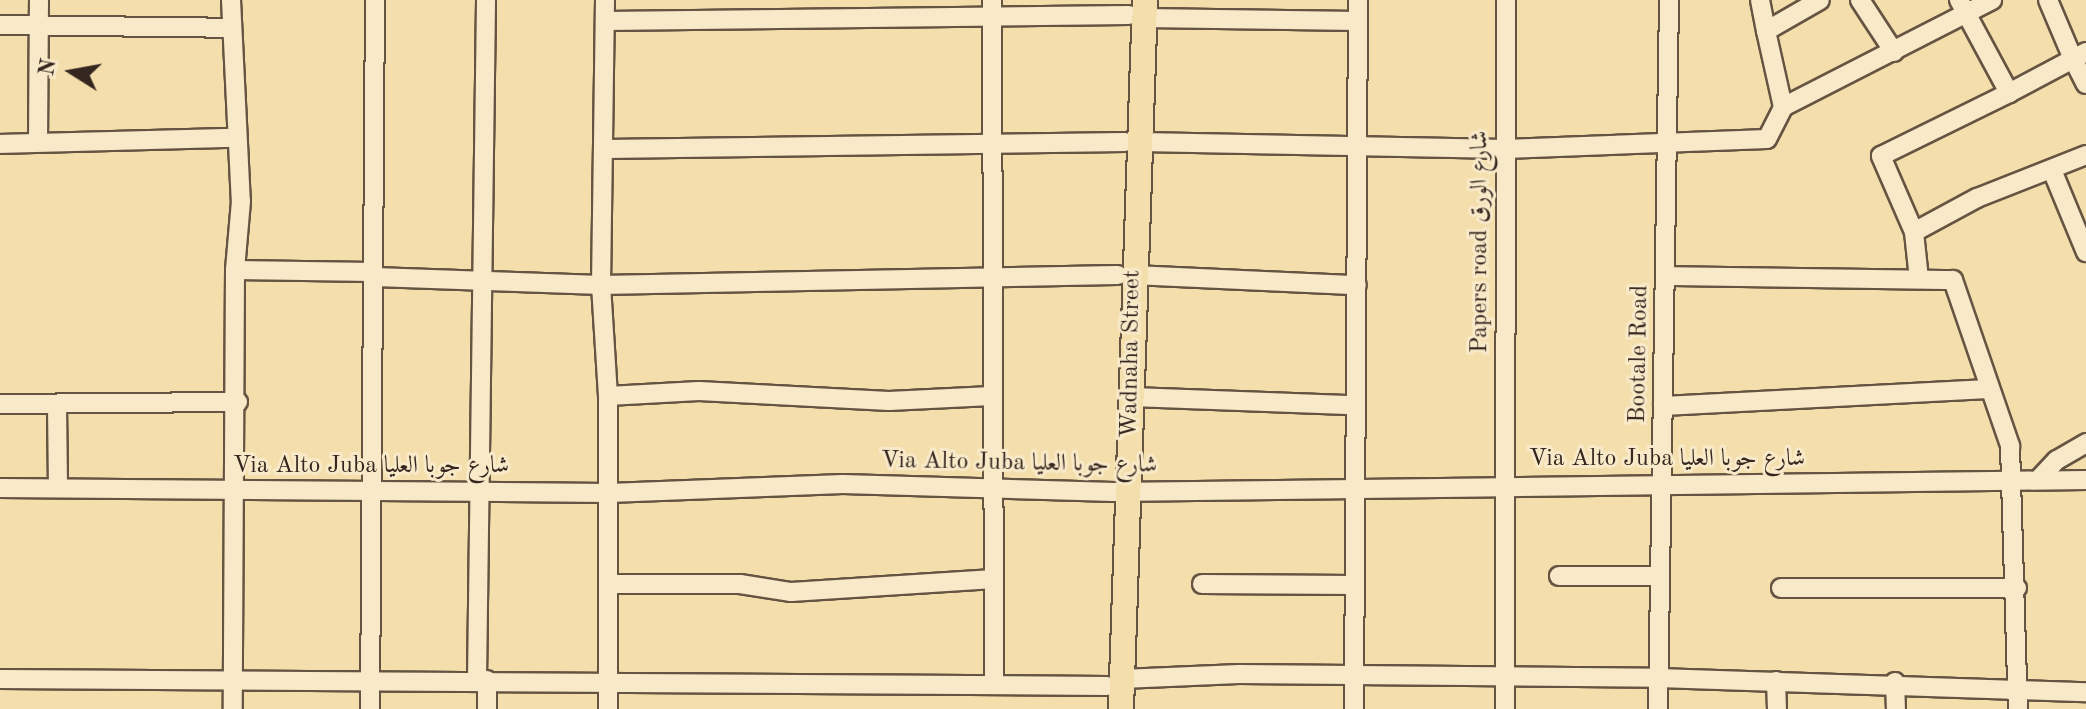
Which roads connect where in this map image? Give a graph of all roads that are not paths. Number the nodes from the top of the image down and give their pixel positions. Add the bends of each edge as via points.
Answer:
1 (39, 0) edge
2 (231, 0) edge
3 (375, 0) edge
4 (486, 0) edge
5 (605, 0) edge
6 (1358, 0) edge
7 (1506, 0) edge
8 (1669, 0) edge
9 (1760, 0) edge
10 (1820, 0) edge
11 (1860, 0) edge
12 (1992, 0) edge
13 (2048, 0) edge
14 (1963, 7) edge
15 (1137, 8) edge
16 (992, 9) edge
17 (605, 21) junction
18 (1358, 21) junction
19 (0, 25) edge
20 (39, 26) junction
21 (230, 28) junction
22 (1766, 31) junction
23 (1894, 52) junction
24 (2079, 55) edge
25 (2086, 84) edge
26 (2009, 93) junction
27 (1783, 107) junction
28 (235, 138) junction
29 (38, 141) junction
30 (1133, 142) junction
31 (0, 144) edge
32 (991, 144) junction
33 (1670, 147) junction
34 (605, 149) junction
35 (1361, 149) junction
36 (1505, 149) junction
37 (2086, 155) edge
38 (2052, 170) junction
39 (1914, 232) junction
40 (2086, 252) edge
41 (235, 270) junction
42 (374, 274) junction
43 (991, 275) junction
44 (1126, 275) junction
45 (1665, 276) junction
46 (1919, 279) junction
47 (485, 280) junction
48 (601, 285) junction
49 (1357, 285) junction
50 (1989, 389) junction
51 (608, 396) junction
52 (991, 396) junction
53 (1132, 397) junction
54 (238, 402) junction
55 (0, 404) edge
56 (57, 405) junction
57 (1354, 405) junction
58 (1663, 406) junction
59 (2086, 443) edge
60 (2039, 479) junction
61 (2015, 480) junction
62 (2086, 480) edge
63 (1355, 485) junction
64 (1504, 485) junction
65 (1662, 486) junction
66 (0, 488) edge
67 (58, 488) junction
68 (232, 491) junction
69 (369, 491) junction
70 (482, 492) junction
71 (991, 492) junction
72 (1122, 492) junction
73 (609, 493) junction
74 (1559, 576) dead end
75 (1660, 576) junction
76 (994, 579) junction
77 (608, 584) junction
78 (1202, 584) dead end
79 (1354, 585) junction
80 (1781, 588) dead end
81 (2017, 588) junction
82 (1353, 676) junction
83 (1505, 677) junction
84 (1658, 678) junction
85 (0, 679) edge
86 (370, 680) junction
87 (482, 680) junction
88 (234, 681) junction
89 (1776, 681) junction
90 (994, 682) junction
91 (1895, 682) junction
92 (609, 684) junction
93 (2018, 690) junction
94 (1112, 691) edge
95 (2086, 692) edge
96 (233, 709) edge
97 (370, 709) edge
98 (487, 709) edge
99 (608, 709) edge
100 (1121, 709) edge
101 (1354, 709) edge
102 (1505, 709) edge
103 (1658, 709) edge
104 (1777, 709) edge
105 (1896, 709) edge
106 (2018, 709) edge

1 - 20 street
2 - 21 street
3 - 42 street
4 - 47 street
5 - 17 street
6 - 18 street
7 - 36 street, Papers road شارع الورق
8 - 33 street, Bootale Road
9 - 22 street
10 - 22 street
11 - 23 street
12 - 14 street
13 - 24 street
14 - 23 street
14 - 26 street
15 - 16 street
15 - 18 street
15 - 30 main road, Wadnaha Street
16 - 17 street
16 - 32 street
17 - 34 street
18 - 35 street
19 - 20 street
20 - 21 street
20 - 29 street
21 - 28 street
22 - 27 street
23 - 27 street
24 - 25 street
24 - 26 street
26 - 39 street via 1881,156
27 - 33 street via 1767,139
28 - 29 street
28 - 41 street via 241,201
29 - 31 street
30 - 32 street
30 - 35 street
30 - 44 main road, Wadnaha Street
32 - 34 street
32 - 43 street
33 - 36 street
33 - 45 street, Bootale Road
34 - 48 street
35 - 36 street
35 - 49 street
36 - 64 street, Papers road شارع الورق
37 - 38 street
38 - 39 street via 1977,198
38 - 40 street
39 - 46 street
41 - 42 street
41 - 54 street
42 - 47 street
42 - 69 street
43 - 44 street
43 - 48 street
43 - 52 street
44 - 49 street
44 - 53 main road, Wadnaha Street
44 - 72 main road
45 - 46 street
45 - 58 street, Bootale Road
46 - 50 street via 1953,280
47 - 48 street
47 - 70 street
48 - 51 street
49 - 57 street
50 - 58 street
50 - 61 street via 2010,446
51 - 52 street via 699,391 889,401
51 - 73 street
52 - 71 street
53 - 57 street
53 - 72 main road, Wadnaha Street
54 - 56 street
54 - 68 street
55 - 56 street
56 - 67 street
57 - 63 street
58 - 65 street, Bootale Road
59 - 60 street via 2057,460
60 - 61 street, Via Alto Juba شارع جوبا العليا
60 - 62 street, Via Alto Juba شارع جوبا العليا
61 - 65 street, Via Alto Juba شارع جوبا العليا
61 - 81 street
63 - 64 street, Via Alto Juba شارع جوبا العليا
63 - 72 street, Via Alto Juba شارع جوبا العليا
63 - 79 street
64 - 65 street, Via Alto Juba شارع جوبا العليا
64 - 83 street, Papers road شارع الورق
65 - 75 street, Bootale Road
66 - 67 street, Via Alto Juba شارع جوبا العليا
67 - 68 street, Via Alto Juba شارع جوبا العليا
68 - 69 street, Via Alto Juba شارع جوبا العليا
68 - 88 street
69 - 70 street, Via Alto Juba شارع جوبا العليا
69 - 86 street
70 - 73 street, Via Alto Juba شارع جوبا العليا
70 - 87 street
71 - 72 street, Via Alto Juba شارع جوبا العليا
71 - 73 street, Via Alto Juba شارع جوبا العليا via 843,484
71 - 76 street
72 - 94 main road, Wadnaha Street
73 - 77 street
74 - 75 street
75 - 84 street, Bootale Road
76 - 77 street via 791,592 740,584
76 - 90 street
77 - 92 street
78 - 79 street
79 - 82 street
80 - 81 street
81 - 93 street
82 - 83 street
82 - 94 street
82 - 101 street
83 - 84 street
83 - 102 street, Papers road شارع الورق
84 - 89 street
84 - 103 street, Bootale Road
85 - 88 street
86 - 87 street
86 - 88 street
86 - 97 street
87 - 92 street
87 - 98 street
88 - 96 street
89 - 91 street
89 - 104 street
90 - 92 street
90 - 94 street
91 - 93 street
91 - 105 street
92 - 99 street
93 - 95 street
93 - 106 street
94 - 100 main road, Wadnaha Street

